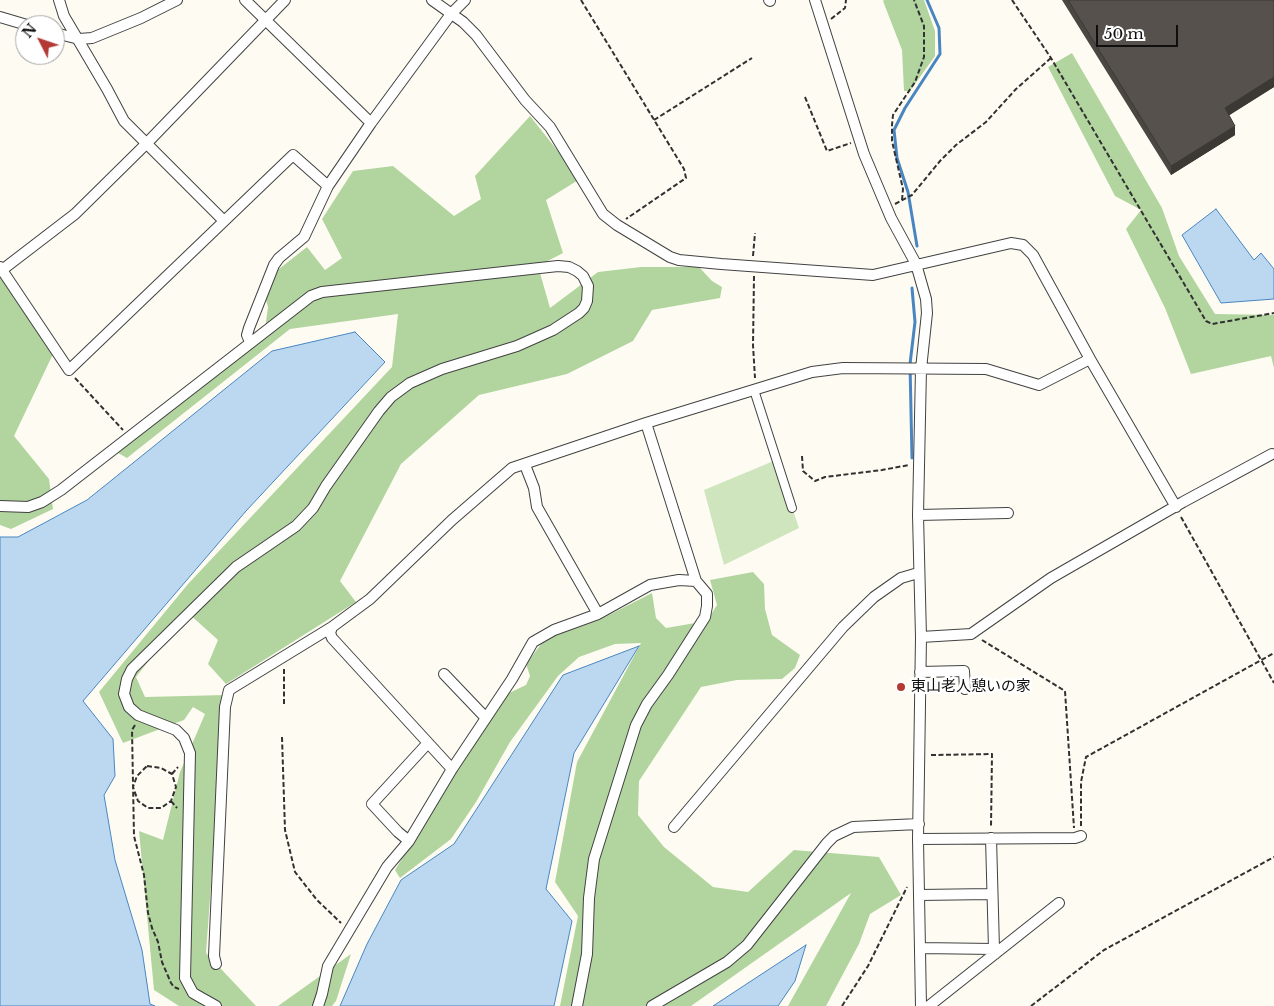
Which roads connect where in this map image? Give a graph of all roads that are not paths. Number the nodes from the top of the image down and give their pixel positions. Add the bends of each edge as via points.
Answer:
1 (59, 0) edge
2 (177, 0) edge
3 (245, 0) edge
4 (285, 0) edge
5 (432, 0) edge
6 (465, 0) edge
7 (816, 0) edge
8 (451, 14) junction
9 (0, 17) edge
10 (266, 20) junction
11 (15, 21) edge
12 (65, 36) edge
13 (79, 40) junction
14 (371, 123) junction
15 (146, 144) junction
16 (328, 186) junction
17 (224, 221) junction
18 (916, 264) junction
19 (1, 268) edge
20 (250, 342) junction
21 (1090, 359) junction
22 (921, 369) junction
23 (756, 390) junction
24 (646, 423) junction
25 (1272, 454) dead end
26 (525, 465) junction
27 (0, 506) edge
28 (1176, 507) junction
29 (792, 508) dead end
30 (1008, 513) dead end
31 (918, 514) junction
32 (918, 573) junction
33 (696, 582) junction
34 (598, 614) junction
35 (332, 627) junction
36 (920, 637) junction
37 (920, 672) junction
38 (444, 674) dead end
39 (965, 689) dead end
40 (485, 717) junction
41 (427, 744) junction
42 (452, 769) junction
43 (919, 824) junction
44 (674, 827) dead end
45 (1078, 837) road end
46 (991, 838) junction
47 (918, 839) junction
48 (409, 841) junction
49 (991, 894) junction
50 (919, 896) junction
51 (1058, 903) dead end
52 (920, 948) junction
53 (995, 951) junction
54 (216, 964) dead end
55 (216, 1006) edge
56 (318, 1006) edge
57 (577, 1006) edge
58 (652, 1006) edge
59 (921, 1006) edge
60 (929, 1006) edge

1 - 13 street via 64,16
2 - 13 street via 92,38
3 - 10 street
4 - 10 street
5 - 8 street
6 - 8 street
7 - 18 street via 859,141 888,210
8 - 14 street
8 - 18 street via 476,36 550,127 603,214 670,257 754,267 873,275
9 - 11 street
10 - 14 street
10 - 15 street
12 - 13 street
13 - 15 street via 124,121
14 - 16 street
15 - 17 street
15 - 19 street via 75,214
16 - 17 street via 293,155
16 - 20 street via 304,238 274,265 249,328 247,336
17 - 19 street via 69,370
18 - 21 street via 1011,243 1023,245 1033,255
18 - 22 street via 927,313
20 - 27 street via 62,490 28,507
20 - 55 street via 311,296 322,292 558,266 577,270 588,286 584,308 553,330 517,346 442,369 410,383 391,397 373,418 313,508 296,526 236,566 132,669 127,678 124,694 129,708 138,716 176,730 184,738 190,753 185,972 189,988
21 - 22 street via 1039,384 986,368
21 - 28 street
22 - 23 street via 843,368 812,372
22 - 31 street
23 - 24 street
23 - 29 street
24 - 26 street
24 - 33 street
25 - 28 street
26 - 34 street via 537,507
26 - 35 street via 512,468 370,598
28 - 36 street via 1051,578 971,634
30 - 31 street
31 - 32 street
32 - 36 street
32 - 44 street via 901,578 843,627
33 - 34 street via 679,580 650,585
33 - 57 street via 707,594 705,617 636,724 594,859 587,954
34 - 40 street via 554,630 533,642
35 - 41 street via 332,638
35 - 54 street via 232,687 226,698
36 - 37 street
37 - 39 street via 964,671
37 - 43 street
38 - 40 street
40 - 42 street
41 - 42 street
41 - 48 street via 372,804
42 - 48 street
43 - 47 street
43 - 58 street via 853,827 834,836 747,945 727,962
45 - 46 street
46 - 47 street
46 - 49 street
47 - 50 street
48 - 56 street via 388,866 328,966
49 - 50 street
49 - 53 street
50 - 52 street
51 - 53 street
52 - 53 street
52 - 59 street
53 - 60 street

